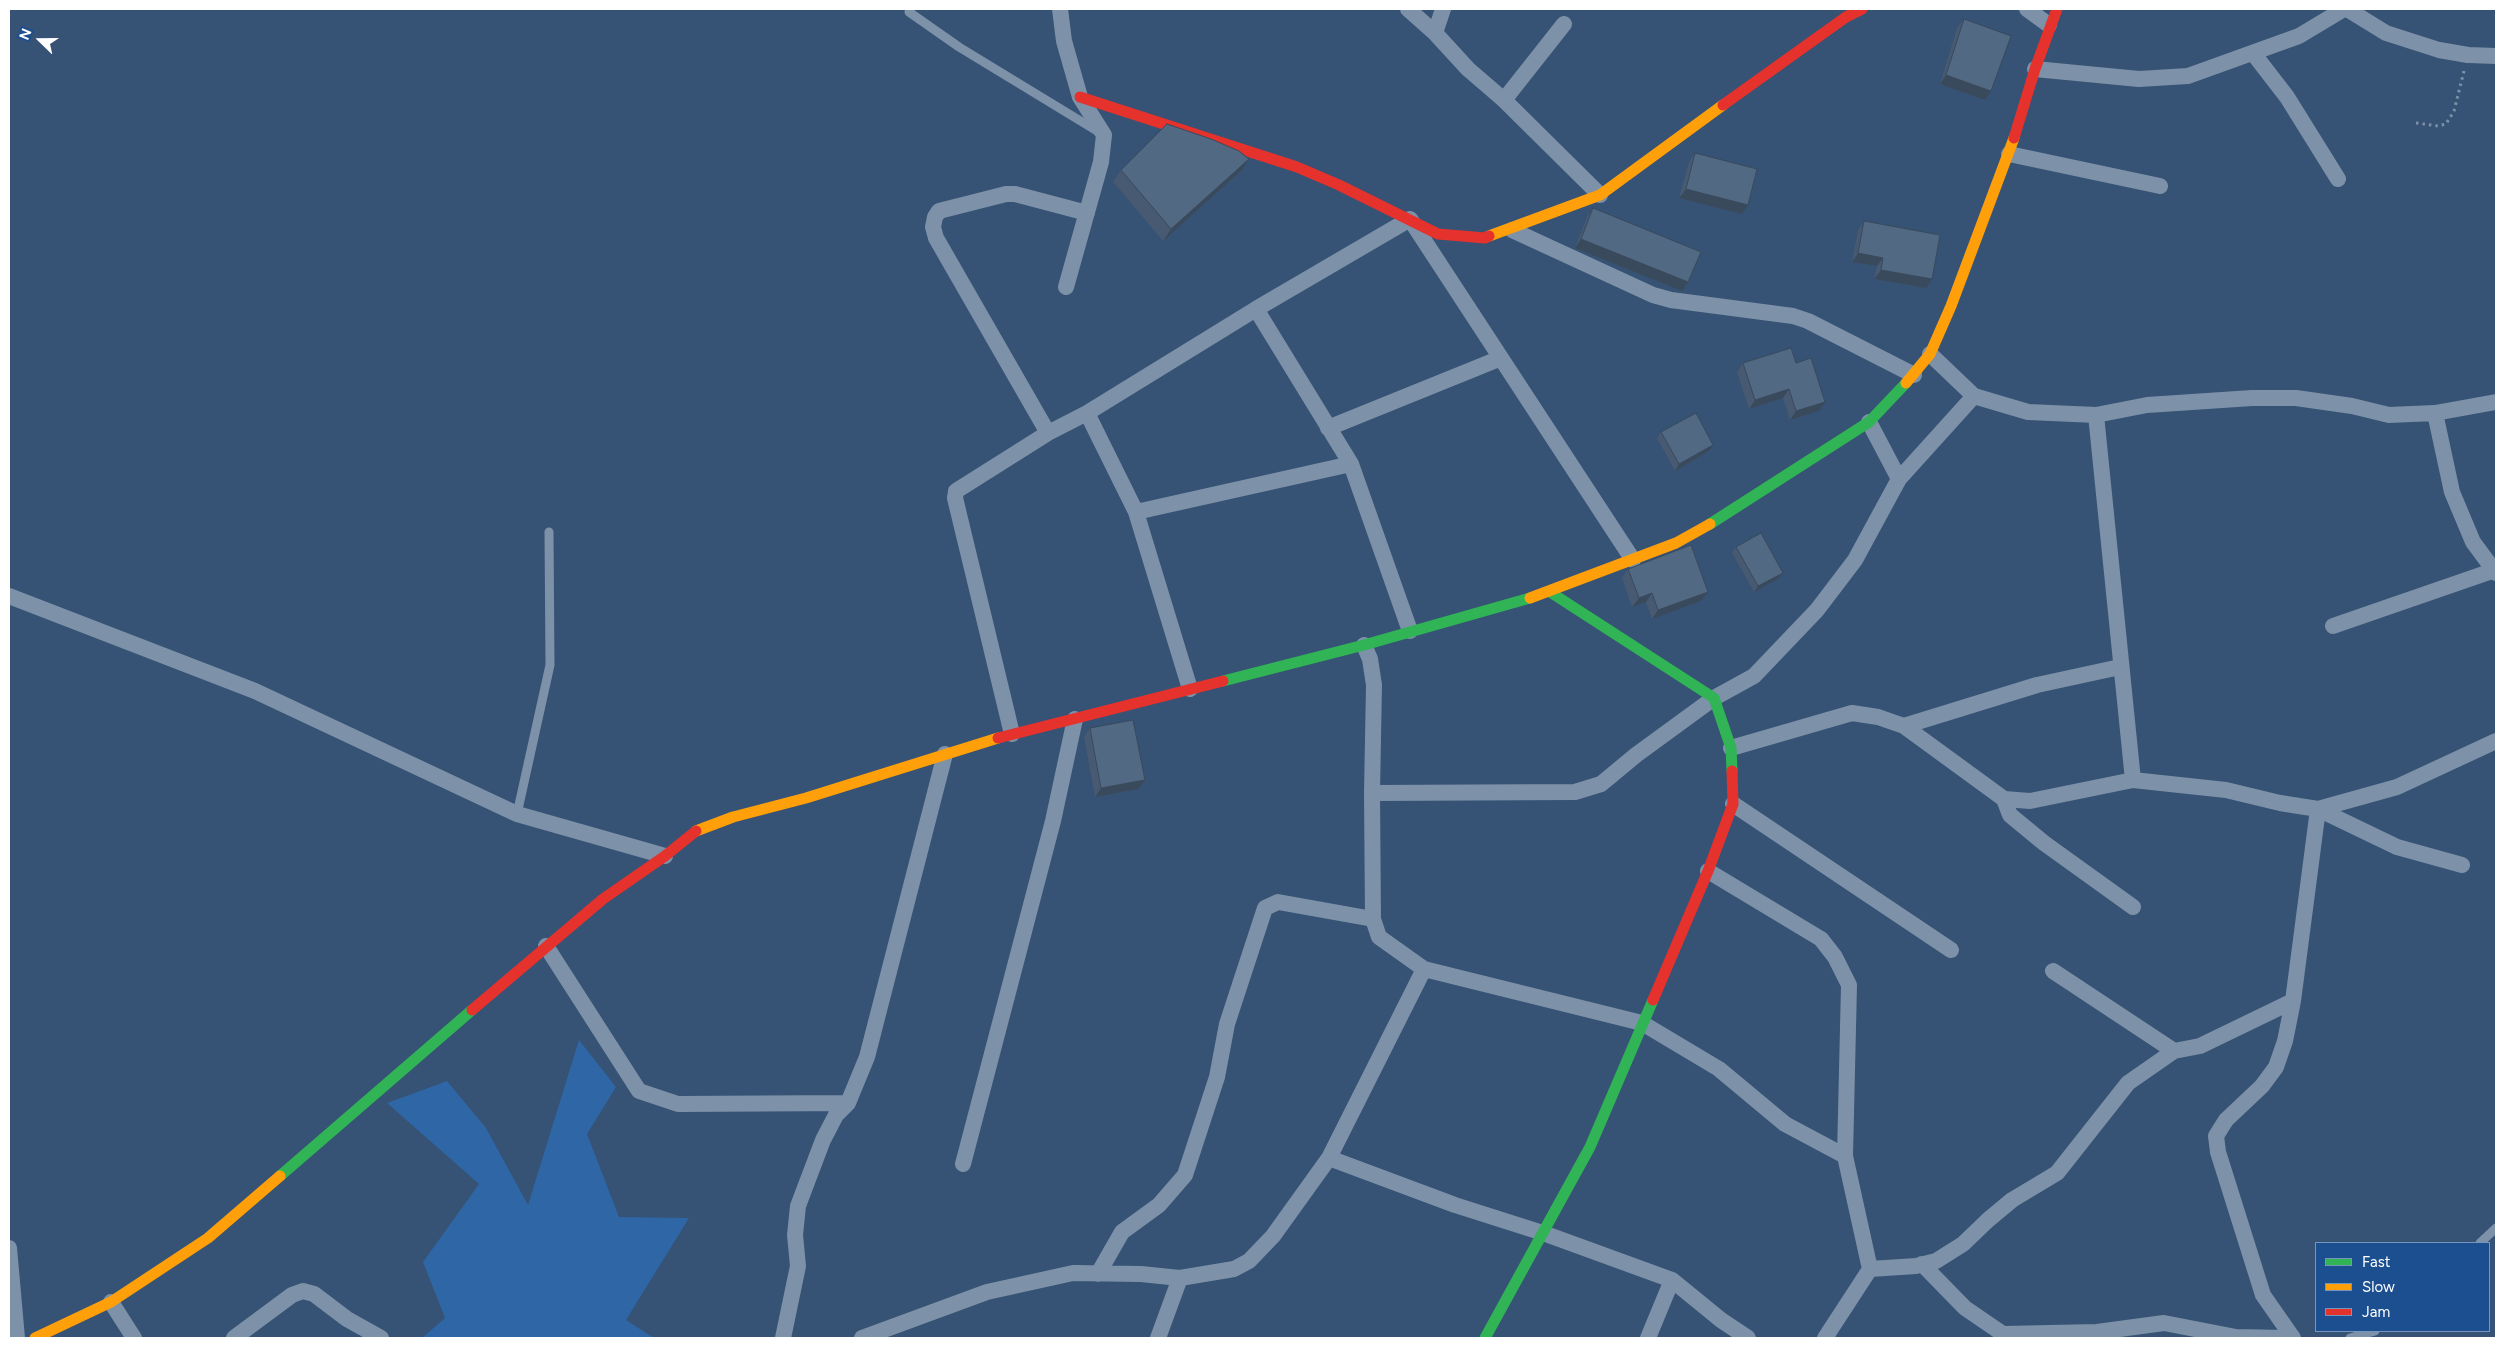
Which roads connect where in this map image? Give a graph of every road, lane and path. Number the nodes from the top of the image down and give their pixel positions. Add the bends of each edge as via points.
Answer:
1 (1060, 9) edge
2 (1408, 9) edge
3 (1443, 9) edge
4 (1862, 9) edge
5 (2027, 9) edge
6 (2056, 9) edge
7 (2346, 9) edge
8 (910, 12) dead end
9 (1843, 13) edge
10 (1564, 24) dead end
11 (2050, 25) junction
12 (1434, 33) junction
13 (2253, 53) junction
14 (2468, 55) junction
15 (2496, 56) edge
16 (2035, 69) junction
17 (1080, 97) junction
18 (1504, 100) junction
19 (2416, 123) dead end
20 (1104, 136) junction
21 (2009, 154) junction
22 (2338, 179) dead end
23 (2160, 186) dead end
24 (1600, 195) junction
25 (1087, 213) junction
26 (1410, 218) junction
27 (1512, 230) junction
28 (1066, 287) dead end
29 (1256, 309) junction
30 (1930, 354) junction
31 (1501, 358) junction
32 (1914, 375) junction
33 (1974, 396) junction
34 (2496, 402) edge
35 (2435, 412) junction
36 (1087, 413) junction
37 (2096, 416) junction
38 (1870, 422) junction
39 (1328, 428) junction
40 (1048, 433) junction
41 (1351, 464) junction
42 (1899, 479) junction
43 (1136, 512) junction
44 (549, 532) dead end
45 (1634, 560) junction
46 (2496, 572) edge
47 (1550, 592) junction
48 (9, 596) edge
49 (2332, 626) dead end
50 (1410, 631) junction
51 (1364, 645) junction
52 (2120, 667) junction
53 (1190, 690) junction
54 (1714, 698) junction
55 (1075, 719) junction
56 (1904, 726) junction
57 (1012, 734) junction
58 (2496, 741) edge
59 (1731, 748) junction
60 (945, 754) junction
61 (2133, 780) junction
62 (1372, 793) junction
63 (2004, 799) junction
64 (1733, 804) junction
65 (2318, 809) junction
66 (517, 814) junction
67 (666, 856) junction
68 (2462, 865) dead end
69 (1708, 871) junction
70 (2133, 907) dead end
71 (1373, 919) junction
72 (546, 946) junction
73 (1951, 950) dead end
74 (1424, 969) junction
75 (2053, 971) dead end
76 (2293, 1001) junction
77 (1642, 1023) junction
78 (2174, 1051) junction
79 (848, 1103) junction
80 (1845, 1156) junction
81 (1330, 1158) junction
82 (962, 1164) dead end
83 (2496, 1228) edge
84 (1543, 1233) junction
85 (2481, 1242) edge
86 (9, 1248) edge
87 (1922, 1264) junction
88 (1870, 1269) junction
89 (1098, 1274) junction
90 (1180, 1278) junction
91 (1672, 1280) junction
92 (111, 1302) junction
93 (2371, 1332) edge
94 (16, 1338) edge
95 (35, 1338) edge
96 (134, 1338) edge
97 (234, 1338) edge
98 (377, 1338) edge
99 (783, 1338) edge
100 (862, 1338) edge
101 (1158, 1338) edge
102 (1485, 1338) edge
103 (1648, 1338) edge
104 (1748, 1338) edge
105 (1825, 1338) edge
106 (2285, 1338) edge
107 (2293, 1338) edge
108 (2350, 1338) edge

1 - 17 street via 1064,41
2 - 12 street
3 - 12 street
4 - 9 street
5 - 11 street
6 - 11 street
7 - 13 street via 2299,36
7 - 14 street via 2386,33 2439,50
8 - 20 lane via 960,47
9 - 24 street
10 - 18 street
11 - 16 street
12 - 18 street
13 - 16 street via 2188,76 2139,79
13 - 22 street via 2287,97
14 - 15 street
14 - 19 path via 2454,111 2446,124
16 - 21 street
17 - 20 street
17 - 26 street via 1297,166
18 - 24 street
20 - 25 street
21 - 23 street
21 - 30 street
24 - 27 street
25 - 28 street
25 - 40 street via 1006,194 939,211 932,227
26 - 27 street via 1438,234 1466,238 1485,238
26 - 29 street
26 - 31 street
27 - 32 street via 1653,295 1808,321
29 - 36 street
29 - 39 street
30 - 32 street
30 - 33 street
31 - 39 street
31 - 45 street
32 - 38 street
33 - 37 street via 2028,412
33 - 42 street
34 - 35 street
35 - 37 street via 2389,414 2296,398 2252,398 2147,405
35 - 46 street via 2452,492 2474,542
36 - 40 street
36 - 43 street
37 - 52 street
38 - 42 street
38 - 45 street via 1724,516 1676,543
39 - 41 street
40 - 57 street via 963,485 956,491 955,498
41 - 43 street
41 - 50 street
42 - 54 street via 1855,560 1818,610 1754,676
43 - 53 street
44 - 66 lane via 550,665
45 - 47 street
46 - 49 street
47 - 50 street
47 - 54 street
48 - 66 street via 256,690
50 - 51 street
51 - 53 street
51 - 62 street via 1374,685
52 - 56 street via 2037,685
52 - 61 street
53 - 55 street
54 - 59 street
54 - 62 street via 1601,784 1575,792
55 - 57 street
55 - 82 street via 1049,840
56 - 59 street via 1852,713
56 - 63 street
57 - 60 street
58 - 65 street via 2398,787
59 - 64 street
60 - 67 street via 806,798 733,817 693,832
60 - 79 street via 867,1057
61 - 63 street via 2030,800
61 - 65 street via 2226,790
62 - 71 street
63 - 70 street via 2010,815
64 - 69 street
64 - 73 street
65 - 68 street via 2397,847
65 - 76 street
66 - 67 street
67 - 72 street
69 - 77 street
69 - 80 street via 1821,940 1835,957 1849,985
71 - 74 street via 1379,936
71 - 89 street via 1278,902 1265,908 1227,1024 1217,1077 1185,1175 1159,1205 1122,1232
72 - 79 street via 639,1091 678,1104
72 - 92 street via 250,1205 208,1238
74 - 77 street
74 - 81 street
75 - 78 street
76 - 78 street via 2200,1046
76 - 107 street via 2276,1067 2262,1086 2226,1120 2216,1136 2218,1152 2263,1295
77 - 80 street via 1719,1069 1785,1124
77 - 84 street via 1590,1147
78 - 87 street via 2128,1083 2057,1173 2012,1200 1964,1244 1936,1261
79 - 99 street via 836,1115 823,1140 798,1206 795,1235 798,1266
80 - 88 street
81 - 84 street via 1455,1205
81 - 90 street via 1273,1236 1249,1261 1234,1268
83 - 85 lane
84 - 91 street
84 - 102 street
86 - 94 street
87 - 88 street
87 - 106 street via 1965,1308 2003,1334 2097,1332 2164,1323 2236,1337
88 - 105 street
89 - 90 street
89 - 100 street via 1074,1273 987,1292
90 - 101 street
91 - 103 street
91 - 104 street
92 - 95 street
92 - 96 street
93 - 108 lane
97 - 98 street via 292,1295 303,1291 314,1294

